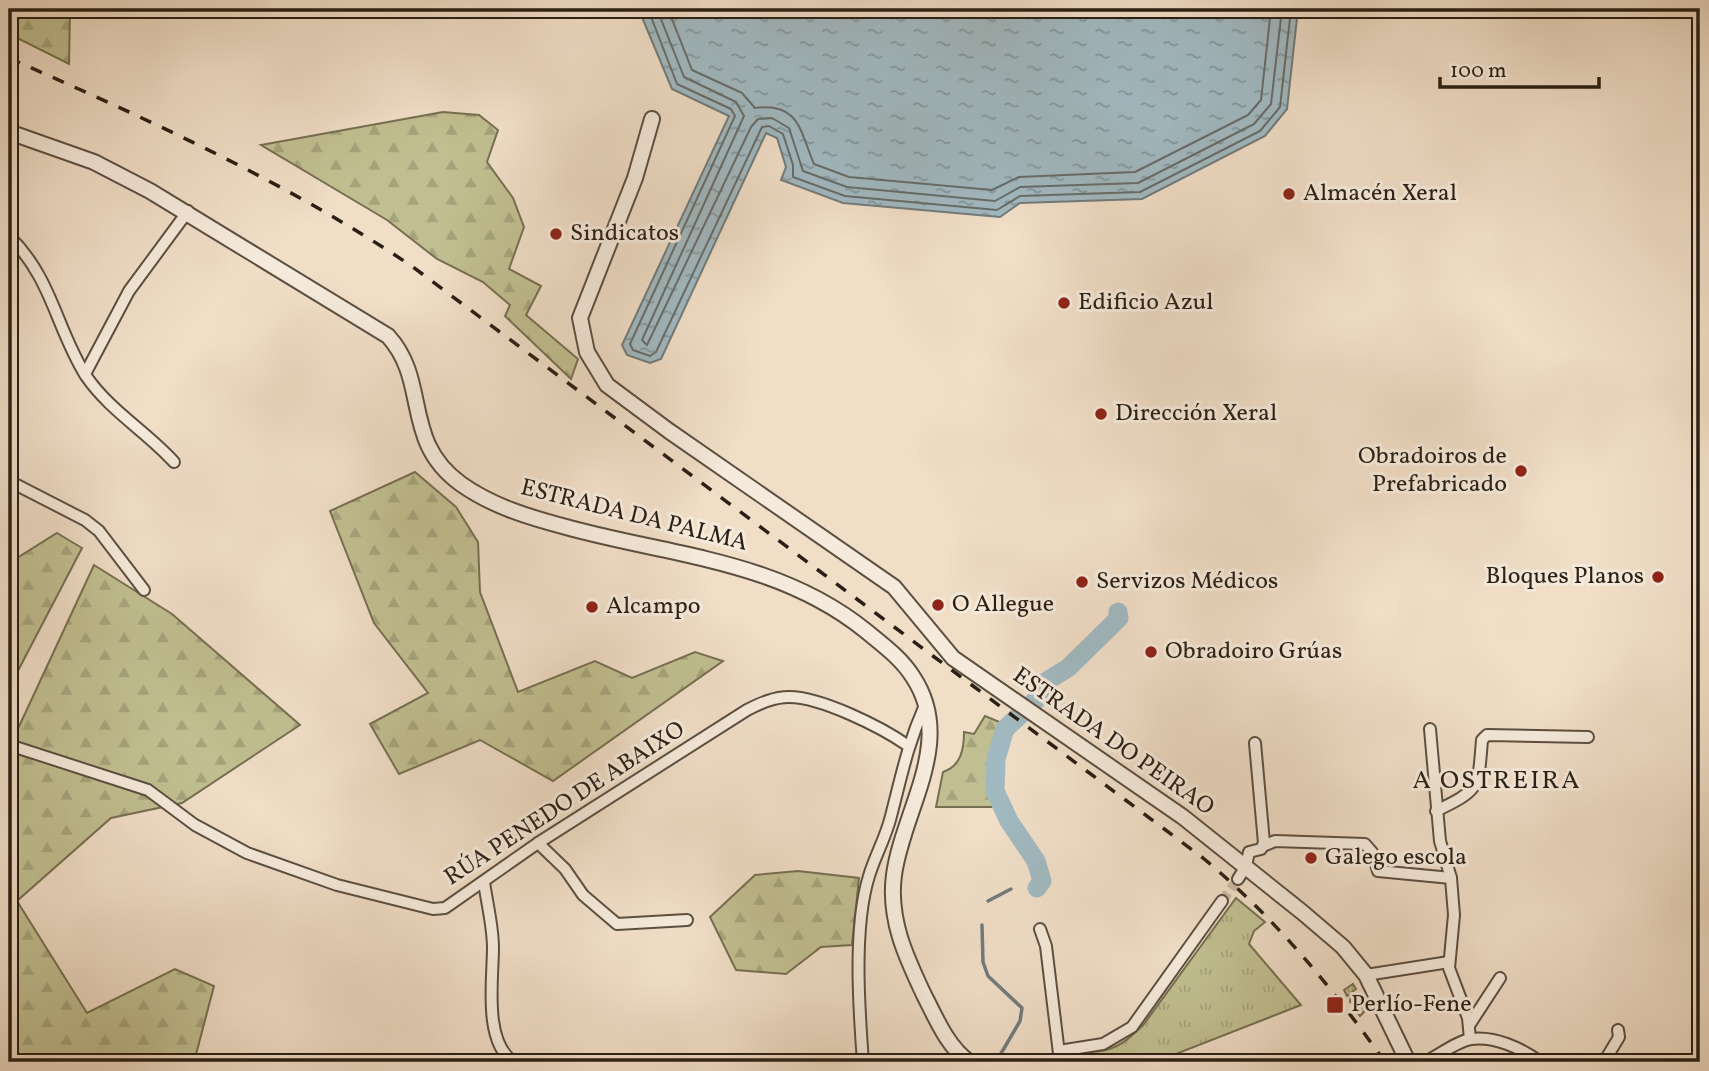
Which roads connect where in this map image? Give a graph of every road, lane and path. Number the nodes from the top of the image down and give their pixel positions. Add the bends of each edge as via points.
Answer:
1 (652, 119) dead end
2 (9, 132) edge
3 (188, 211) junction
4 (9, 236) edge
5 (85, 374) junction
6 (174, 462) dead end
7 (9, 481) edge
8 (144, 590) dead end
9 (927, 702) junction
10 (1430, 729) dead end
11 (1588, 737) dead end
12 (1255, 743) dead end
13 (9, 745) edge
14 (907, 745) junction
15 (1436, 811) junction
16 (538, 843) junction
17 (1263, 846) junction
18 (1242, 873) junction
19 (1451, 878) junction
20 (484, 882) junction
21 (1222, 901) tunnel mouth
22 (687, 920) dead end
23 (1040, 929) dead end
24 (1449, 962) junction
25 (1366, 975) junction
26 (1500, 978) dead end
27 (1470, 1024) junction
28 (1618, 1030) dead end
29 (1470, 1039) junction
30 (1059, 1057) edge
31 (514, 1062) edge
32 (863, 1062) edge
33 (969, 1062) edge
34 (1408, 1062) edge
35 (1425, 1062) edge
36 (1539, 1062) edge
37 (1604, 1062) edge

1 - 18 street, ESTRADA DO PEIRAO via 635,178 580,318 587,352 607,385 894,587 953,658 1183,817
2 - 3 street, ESTRADA DA PALMA via 94,162
3 - 5 street via 129,291
3 - 9 street, ESTRADA DA PALMA via 388,336 405,359 421,434 430,451 457,481 475,493 524,516 753,569 804,590 851,619 895,655
4 - 5 street via 42,278
5 - 6 street via 109,406
7 - 8 street via 99,531
9 - 14 street
9 - 33 street, ESTRADA DA PALMA via 927,759 894,875 895,925 931,1009 952,1047
10 - 15 street
11 - 15 street via 1487,735 1482,740 1479,782 1467,796
12 - 17 street
13 - 20 street, RÚA PENEDO DE ABAIXO via 130,782 228,844 337,885 433,909 445,908
14 - 16 street, RÚA PENEDO DE ABAIXO via 869,722 804,700 766,701
14 - 32 street via 891,819 863,907
15 - 19 street
16 - 20 street, RÚA PENEDO DE ABAIXO
16 - 22 street via 583,895 617,924
17 - 18 street via 1249,852
17 - 19 street via 1275,841 1365,844 1378,871
18 - 25 street, ESTRADA DO PEIRAO via 1343,947
19 - 24 street via 1454,915
20 - 31 street via 493,946 490,998 500,1046
21 - 30 street via 1132,1027 1103,1044
23 - 30 street
24 - 25 street
24 - 27 street
25 - 34 street, ESTRADA DO PEIRAO
26 - 27 street
27 - 29 street
28 - 37 street via 1619,1037
29 - 35 street
29 - 36 street via 1522,1049

